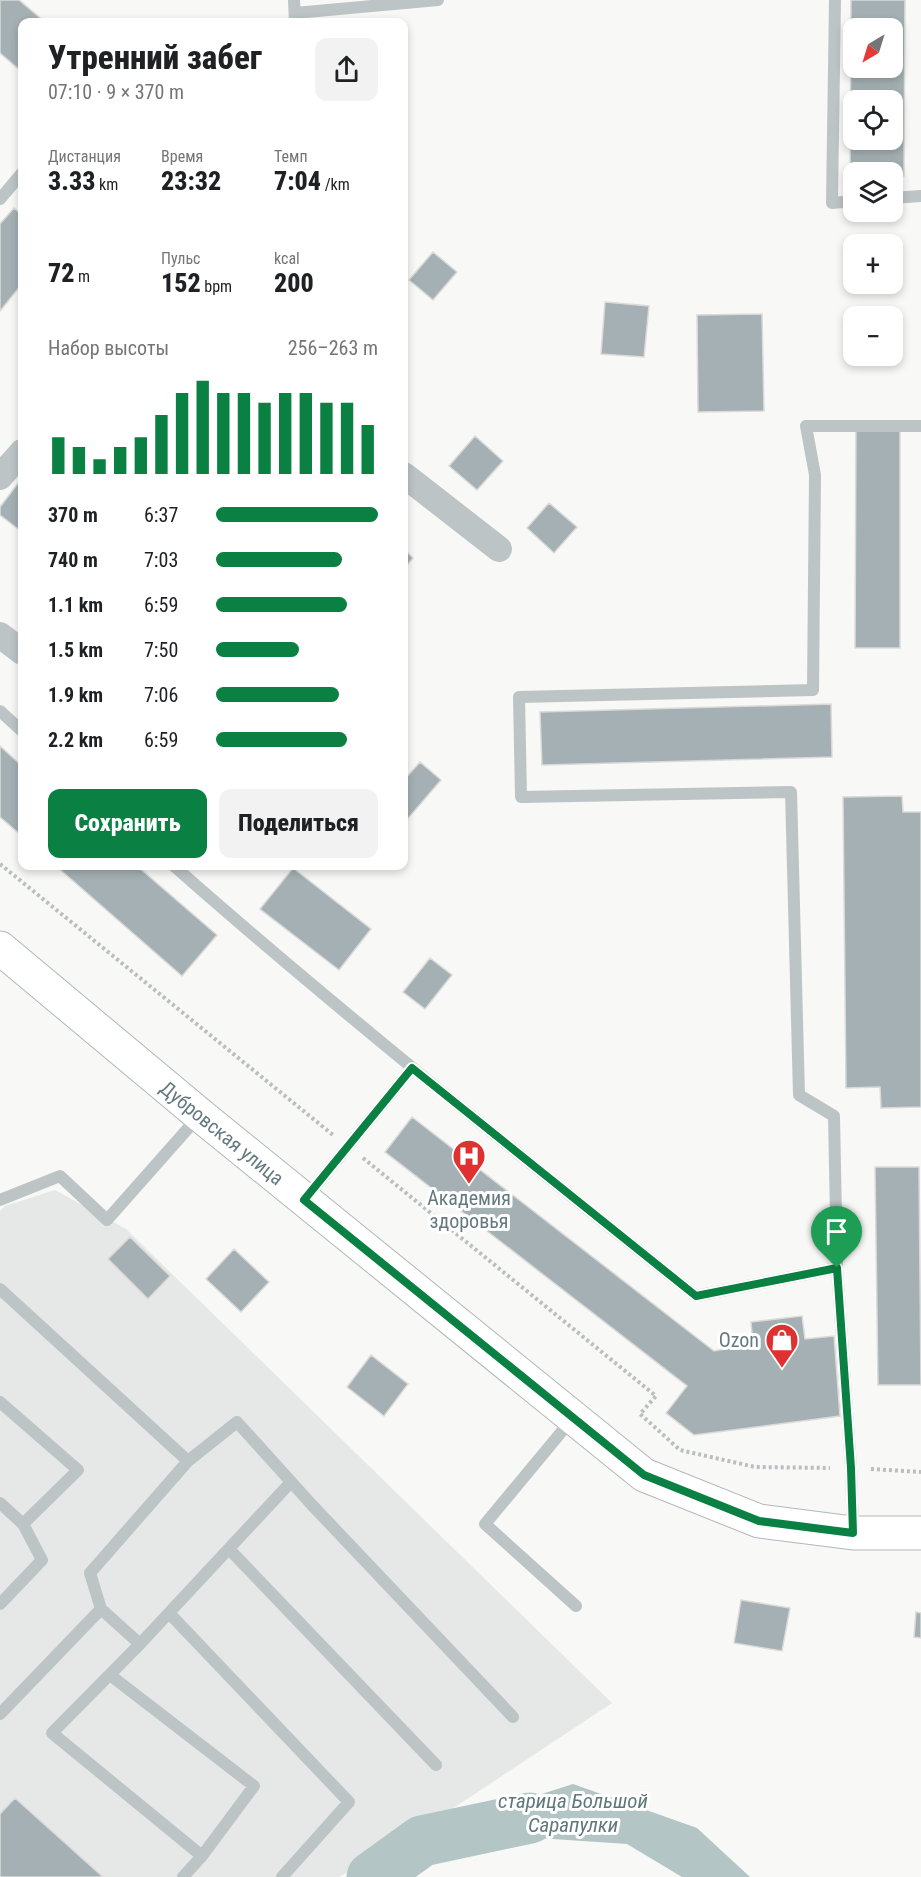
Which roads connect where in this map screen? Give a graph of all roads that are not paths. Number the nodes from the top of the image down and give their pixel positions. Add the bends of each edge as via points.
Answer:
1 (294, 0) edge
2 (438, 0) edge
3 (835, 0) edge
4 (295, 18) edge
5 (18, 178) edge
6 (921, 196) edge
7 (903, 197) edge
8 (0, 199) edge
9 (843, 202) edge
10 (921, 426) edge
11 (18, 457) edge
12 (0, 477) edge
13 (408, 478) edge
14 (499, 549) dead end
15 (0, 635) edge
16 (18, 649) edge
17 (0, 711) edge
18 (18, 727) edge
19 (179, 870) edge
20 (0, 948) edge
21 (412, 1068) junction
22 (200, 1115) junction
23 (0, 1200) edge
24 (304, 1200) junction
25 (837, 1268) junction
26 (0, 1289) edge
27 (0, 1402) edge
28 (573, 1417) junction
29 (188, 1461) junction
30 (291, 1482) junction
31 (0, 1503) edge
32 (23, 1524) junction
33 (853, 1533) junction
34 (921, 1533) edge
35 (229, 1549) junction
36 (0, 1604) edge
37 (576, 1606) dead end
38 (102, 1609) junction
39 (169, 1613) junction
40 (140, 1644) junction
41 (110, 1675) junction
42 (0, 1714) edge
43 (513, 1717) dead end
44 (436, 1765) dead end
45 (202, 1856) junction
46 (183, 1877) edge
47 (282, 1877) edge

1 - 4 lane
2 - 4 lane
3 - 9 lane via 832,203
5 - 8 lane
6 - 7 lane
10 - 25 lane via 807,426 814,475 813,690 519,697 521,797 791,792 800,1095 834,1116
11 - 12 street
13 - 14 street
15 - 16 street
17 - 18 lane
19 - 21 lane
20 - 22 street, Дубровская улица
21 - 24 lane
21 - 25 lane via 696,1296
22 - 23 lane via 107,1220 60,1176
22 - 24 street, Дубровская улица
24 - 28 street, Дубровская улица
25 - 33 lane
26 - 29 lane
27 - 32 lane via 78,1470
28 - 33 street, Дубровская улица via 644,1475 759,1521
28 - 37 lane via 485,1524
29 - 30 lane via 237,1422
29 - 38 lane via 90,1573
30 - 35 lane
30 - 43 lane
31 - 32 lane
32 - 36 lane via 42,1560
33 - 34 street, Дубровская улица
35 - 39 lane
35 - 44 lane
38 - 40 lane
38 - 42 lane
39 - 40 lane
39 - 47 lane via 349,1802
40 - 41 lane
41 - 45 lane via 254,1786
41 - 45 lane via 52,1733
45 - 46 lane

